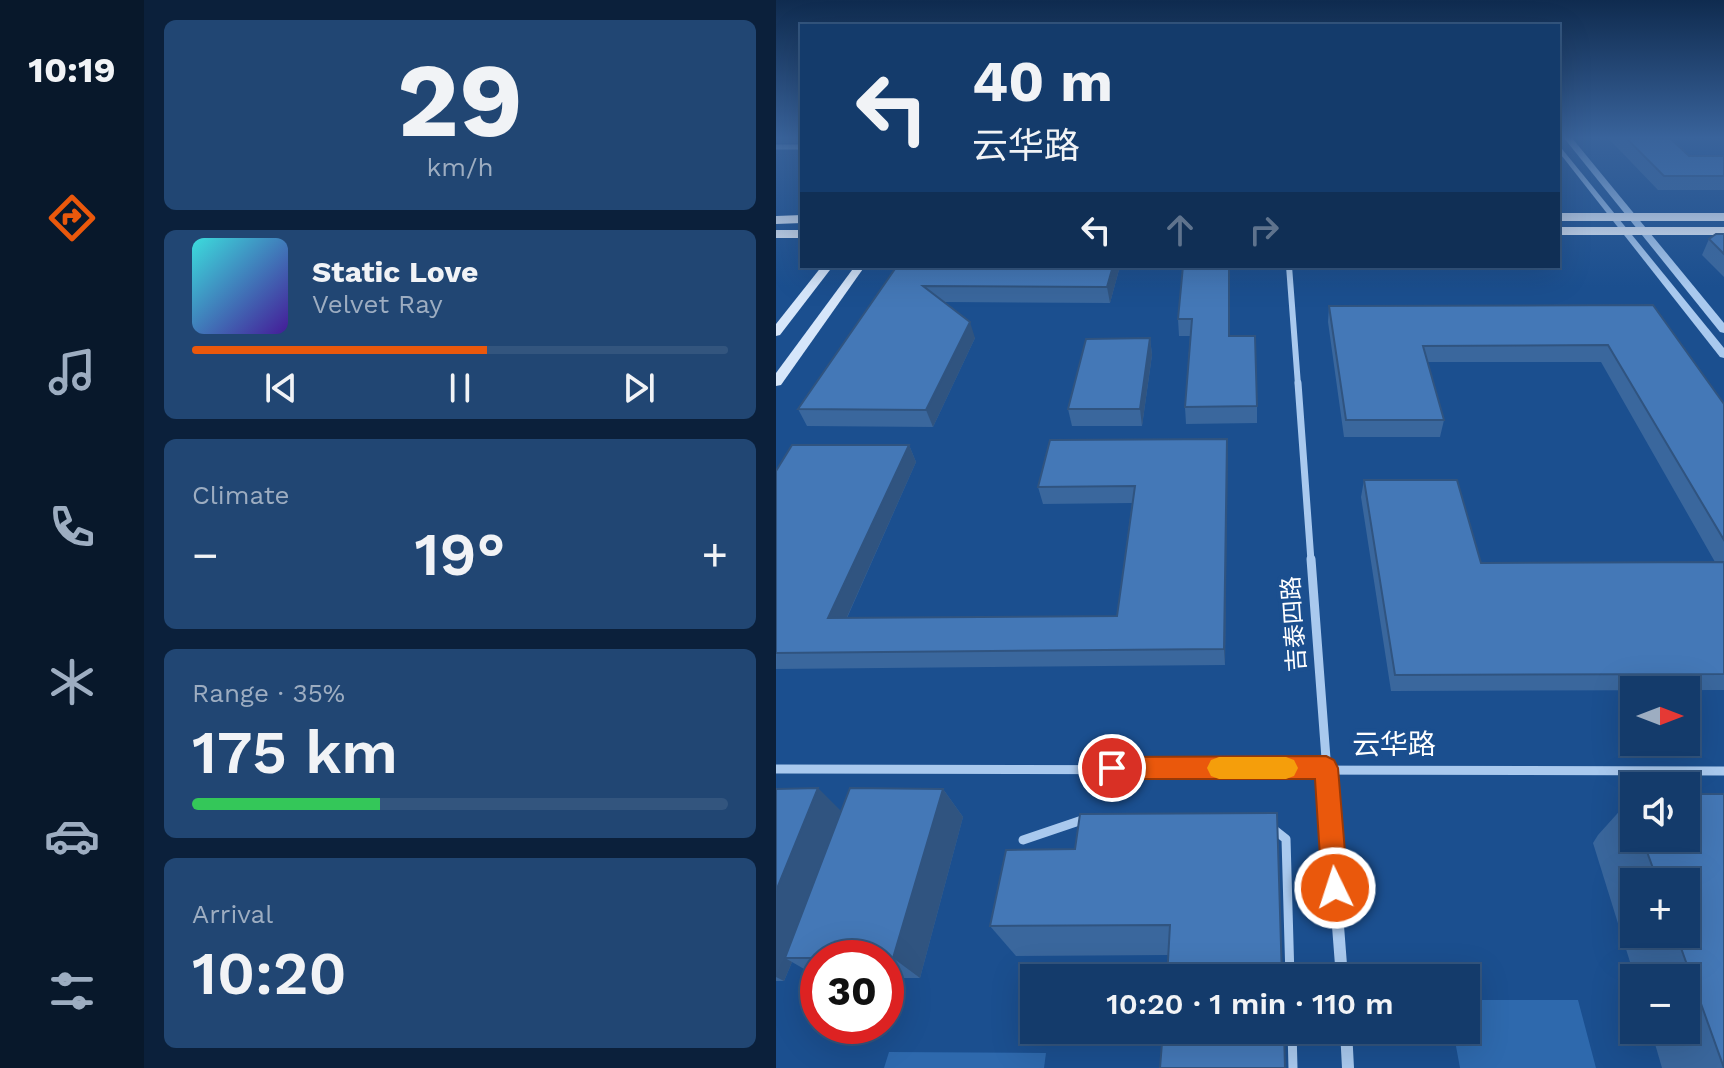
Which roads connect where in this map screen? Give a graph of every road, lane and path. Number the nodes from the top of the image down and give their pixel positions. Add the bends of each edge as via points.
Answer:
1 (1590, 188) edge
2 (1610, 188) edge
3 (1612, 216) junction
4 (1633, 216) junction
5 (1560, 217) edge
6 (1724, 217) edge
7 (800, 219) edge
8 (776, 220) edge
9 (1560, 231) edge
10 (1624, 231) junction
11 (1645, 231) junction
12 (1724, 231) edge
13 (776, 234) edge
14 (800, 234) edge
15 (826, 268) edge
16 (859, 268) edge
17 (1289, 268) edge
18 (1724, 330) edge
19 (776, 332) edge
20 (1724, 355) edge
21 (776, 382) edge
22 (1326, 768) junction
23 (776, 769) edge
24 (1724, 771) edge
25 (1260, 818) edge
26 (1091, 819) edge
27 (1023, 840) dead end
28 (1290, 964) edge
29 (1341, 964) edge
30 (1292, 1044) edge
31 (1347, 1044) edge
32 (1293, 1068) edge
33 (1348, 1068) edge

1 - 3 street
2 - 4 street
3 - 4 main road
3 - 5 main road
3 - 10 street
4 - 6 main road
4 - 11 street
7 - 8 main road
9 - 10 main road
10 - 11 main road
10 - 20 street
11 - 12 main road
11 - 18 street
13 - 14 main road
15 - 19 main road
16 - 21 main road
17 - 22 street, 吉泰四路
22 - 23 street, 云华路
22 - 24 street, 云华路
22 - 29 street, 吉泰四路
25 - 28 lane via 1286,839
26 - 27 lane via 1076,819
30 - 32 lane
31 - 33 street

